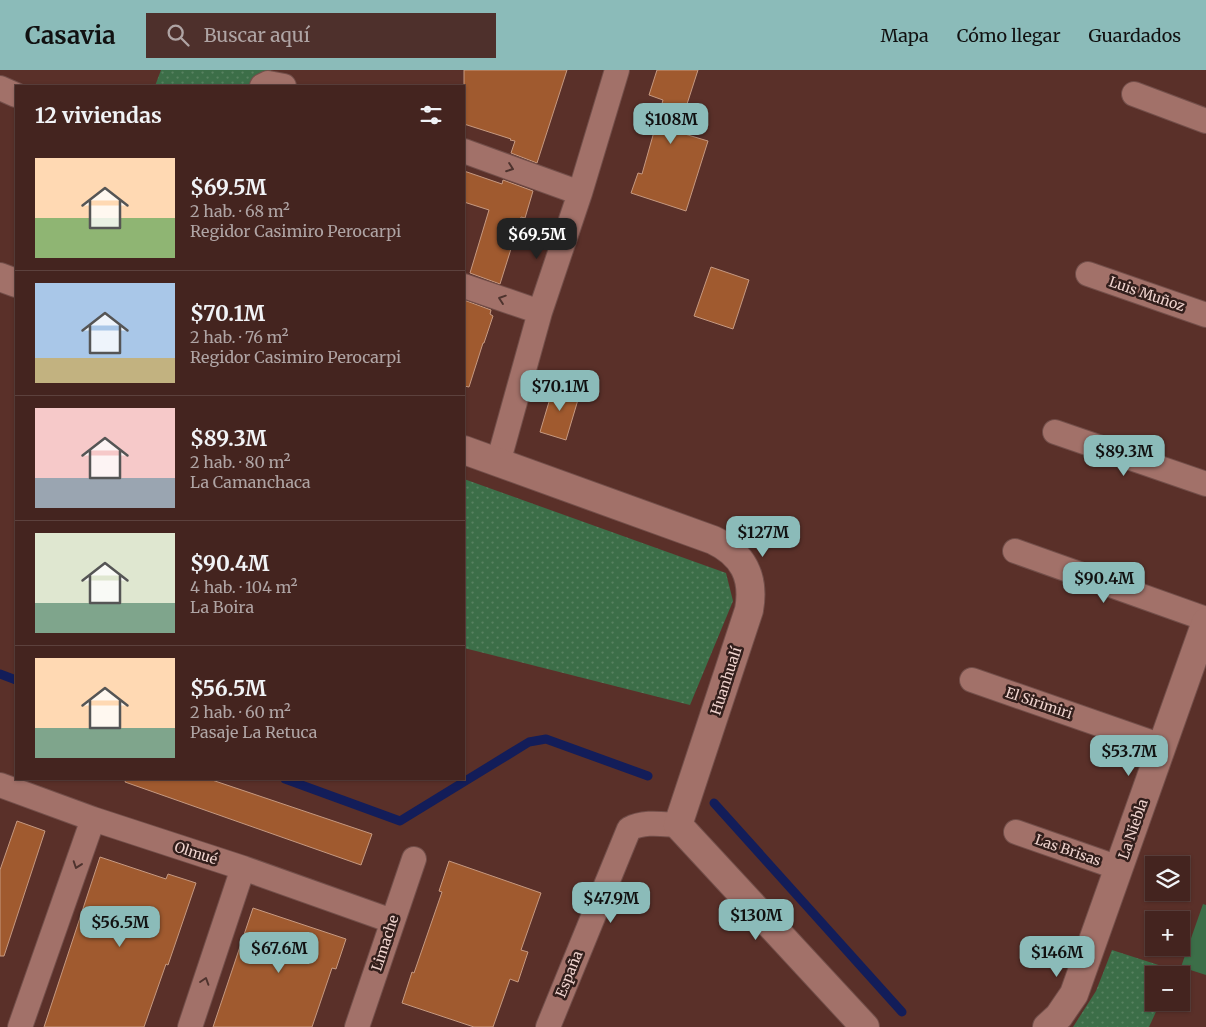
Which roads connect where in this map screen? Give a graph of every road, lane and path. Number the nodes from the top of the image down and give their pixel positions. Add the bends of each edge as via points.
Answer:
1 (617, 70) edge
2 (264, 85) edge
3 (279, 85) edge
4 (0, 88) edge
5 (15, 94) edge
6 (1134, 94) dead end
7 (1206, 121) edge
8 (465, 152) edge
9 (580, 193) junction
10 (1088, 274) dead end
11 (0, 277) edge
12 (15, 284) edge
13 (465, 286) edge
14 (540, 312) junction
15 (1206, 315) edge
16 (1055, 432) dead end
17 (465, 450) edge
18 (498, 463) junction
19 (1206, 484) edge
20 (1015, 551) dead end
21 (1206, 621) edge
22 (972, 680) dead end
23 (1162, 746) junction
24 (0, 785) edge
25 (93, 819) junction
26 (678, 826) junction
27 (1016, 832) dead end
28 (414, 859) dead end
29 (243, 868) junction
30 (1119, 868) junction
31 (392, 921) junction
32 (20, 1027) edge
33 (190, 1027) edge
34 (357, 1027) edge
35 (548, 1027) edge
36 (865, 1027) edge
37 (1047, 1027) edge

1 - 9 street
2 - 3 street
4 - 5 street
6 - 7 street
8 -> 9 street
9 - 14 street
10 - 15 street, Luis Muñoz
11 - 12 street
14 -> 13 street
14 - 18 street
16 - 19 street
17 - 18 street, Huanhualí
18 - 26 street, Huanhualí via 713,540 730,549 746,570 752,597 750,610
20 - 21 street
21 - 23 street, La Niebla
22 - 23 street, El Sirimiri
23 - 30 street, La Niebla
24 - 25 street, Olmué
25 - 29 street, Olmué
25 -> 32 street
26 - 35 street, España via 653,823 629,829
26 - 36 street
27 - 30 street, Las Brisas
28 - 31 street, Limache
29 - 31 street, Olmué
33 -> 29 street
30 - 37 street, La Niebla via 1074,994
31 - 34 street, Limache

